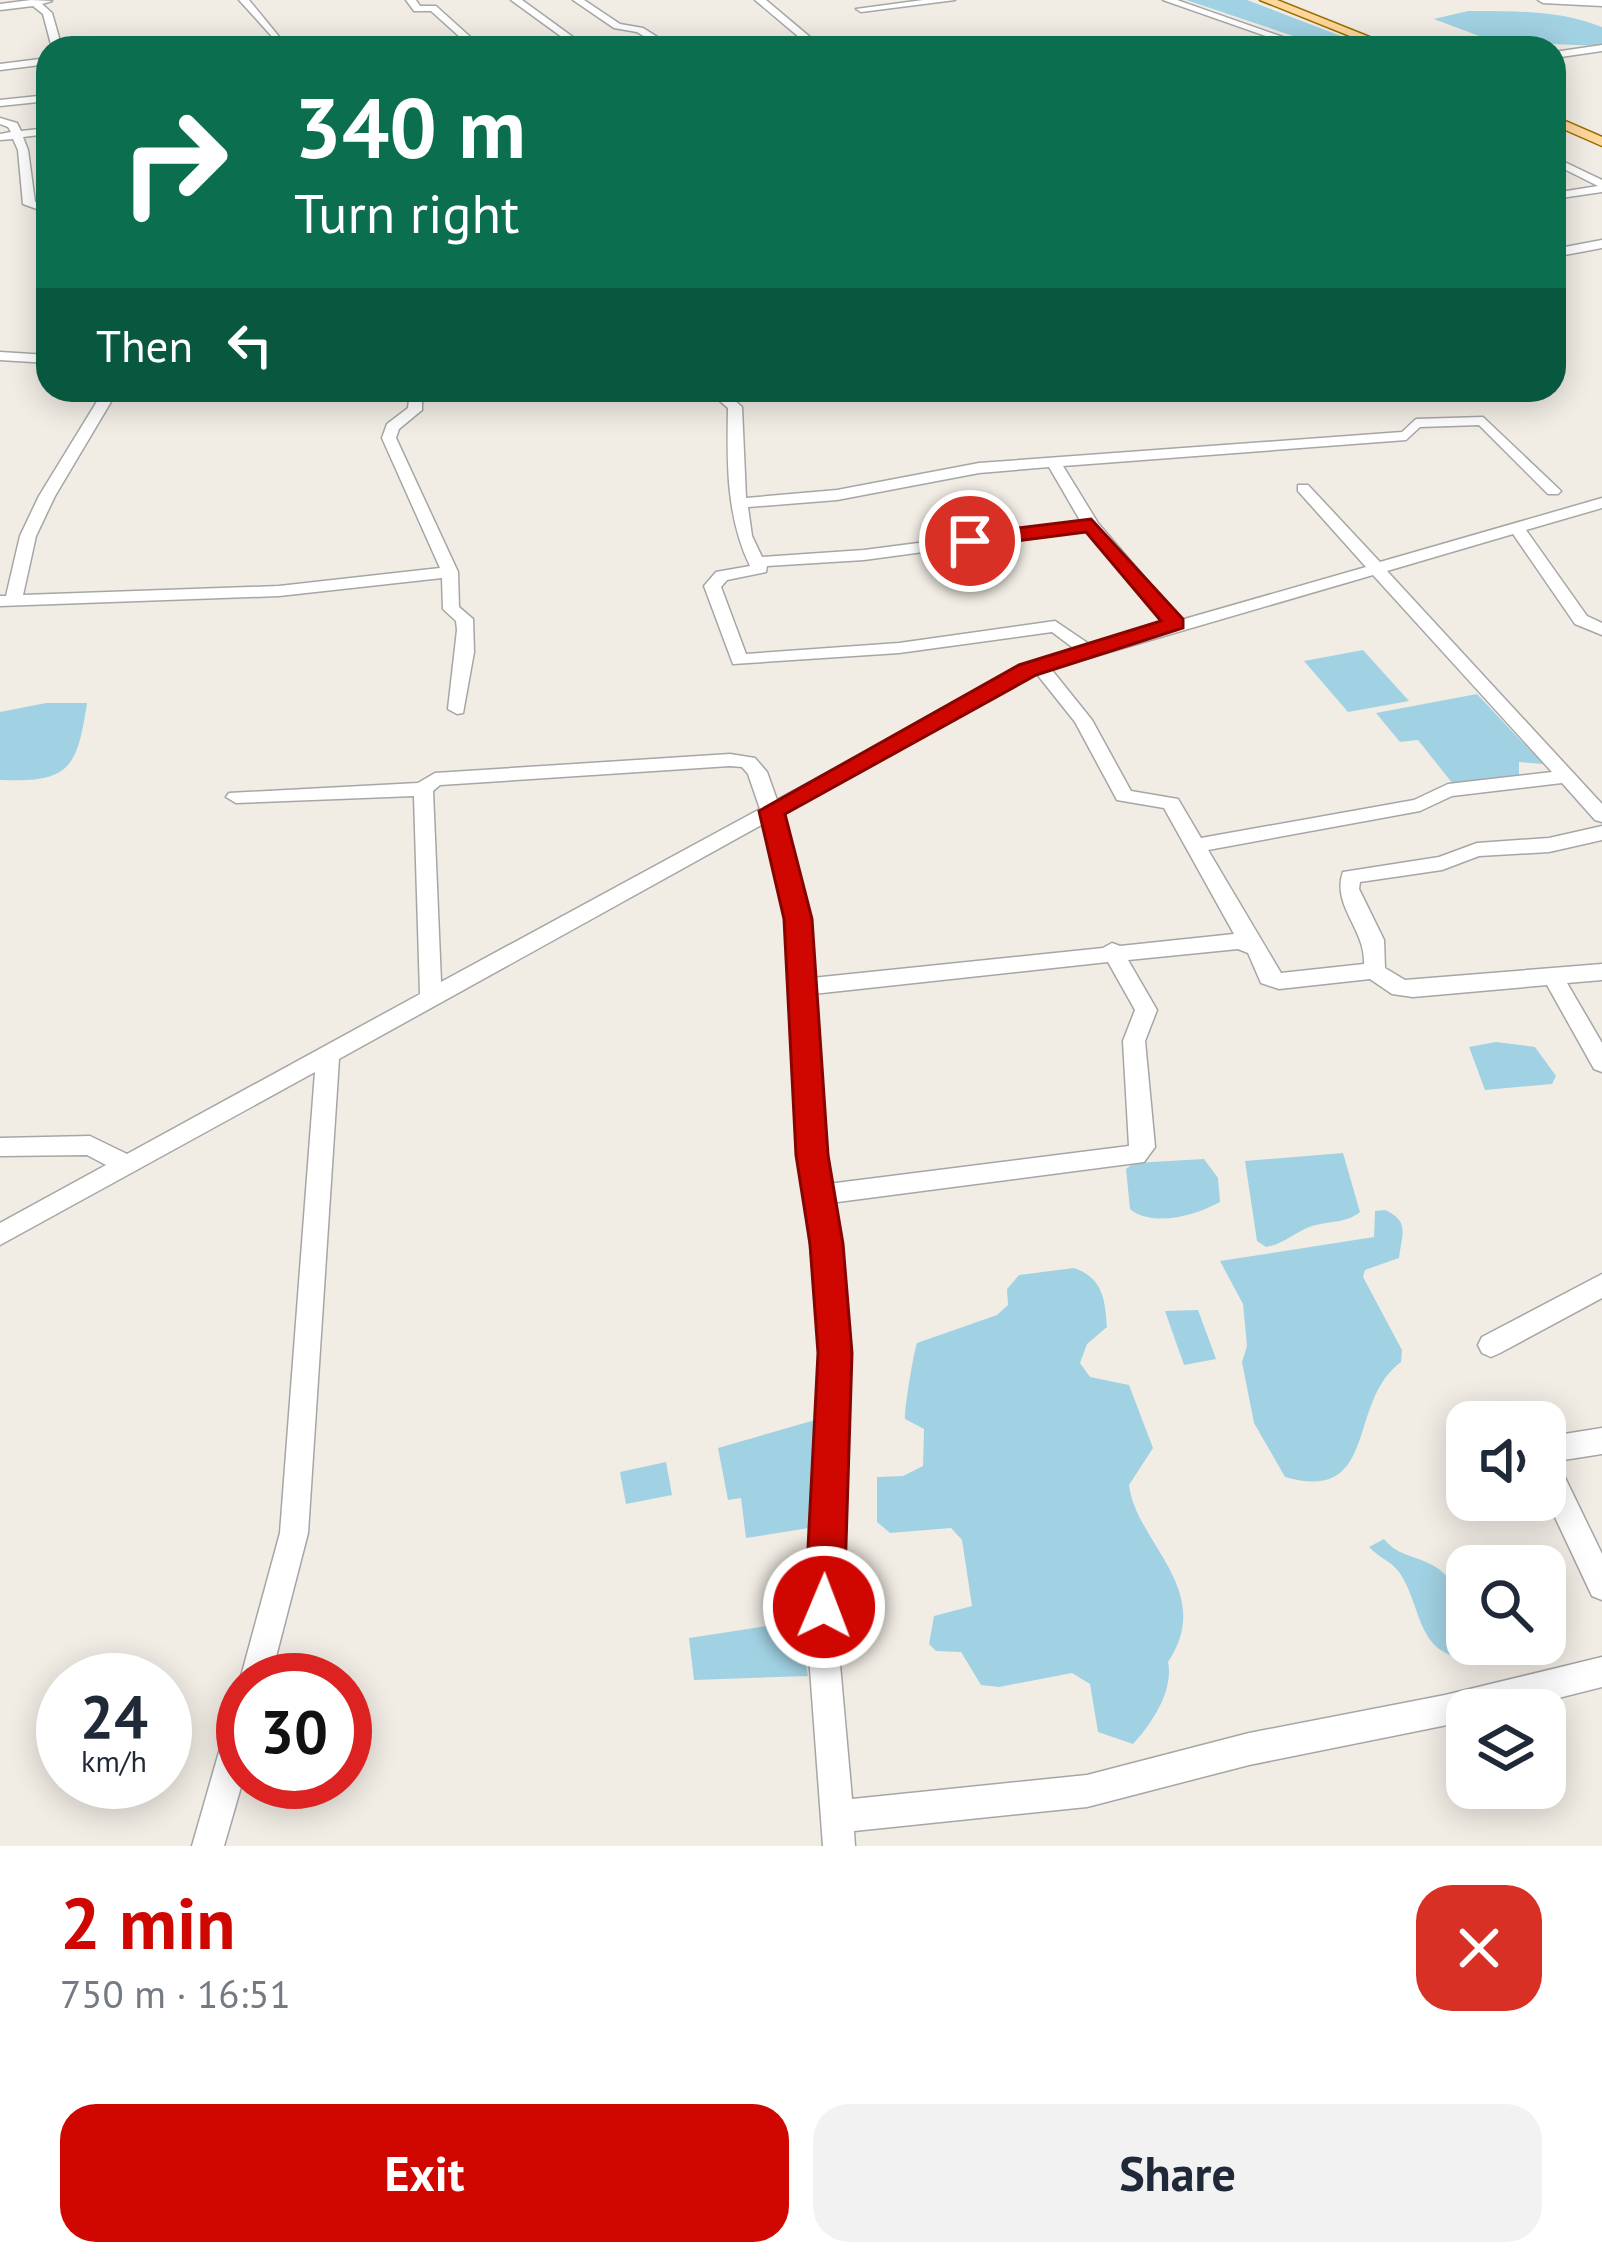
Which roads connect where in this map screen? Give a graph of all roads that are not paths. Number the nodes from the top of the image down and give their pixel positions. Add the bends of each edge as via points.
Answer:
1 (51, 0) edge
2 (244, 0) edge
3 (411, 0) edge
4 (516, 0) edge
5 (578, 0) edge
6 (760, 0) edge
7 (950, 0) edge
8 (1168, 0) edge
9 (1266, 0) edge
10 (1543, 0) edge
11 (34, 2) edge
12 (1602, 3) edge
13 (0, 7) edge
14 (860, 9) dead end
15 (54, 36) edge
16 (277, 36) edge
17 (464, 36) edge
18 (566, 36) edge
19 (650, 36) edge
20 (804, 36) edge
21 (1272, 36) edge
22 (1360, 36) edge
23 (1602, 48) edge
24 (1566, 53) edge
25 (36, 63) edge
26 (0, 67) edge
27 (36, 99) edge
28 (0, 103) edge
29 (0, 121) edge
30 (1566, 126) edge
31 (36, 132) edge
32 (15, 135) junction
33 (0, 137) edge
34 (1602, 142) edge
35 (1566, 167) edge
36 (1602, 187) edge
37 (1566, 194) edge
38 (36, 206) edge
39 (1602, 244) edge
40 (1566, 251) edge
41 (0, 356) edge
42 (36, 358) edge
43 (104, 402) edge
44 (415, 402) edge
45 (729, 402) edge
46 (1054, 463) junction
47 (1303, 488) dead end
48 (1552, 491) dead end
49 (1602, 502) edge
50 (741, 503) junction
51 (1091, 525) junction
52 (1516, 527) junction
53 (759, 562) junction
54 (1373, 567) junction
55 (450, 572) junction
56 (6, 600) edge
57 (1175, 623) junction
58 (1602, 630) edge
59 (1087, 650) junction
60 (1039, 666) junction
61 (458, 709) dead end
62 (1564, 777) junction
63 (423, 789) junction
64 (236, 797) dead end
65 (771, 811) junction
66 (1602, 816) edge
67 (1602, 833) edge
68 (1194, 846) junction
69 (1250, 944) junction
70 (1112, 951) junction
71 (1374, 971) junction
72 (1602, 972) edge
73 (1552, 975) junction
74 (803, 987) junction
75 (430, 995) junction
76 (328, 1054) junction
77 (1602, 1063) edge
78 (0, 1147) edge
79 (126, 1165) junction
80 (818, 1195) junction
81 (0, 1234) edge
82 (1602, 1285) edge
83 (1491, 1345) dead end
84 (1602, 1441) edge
85 (1566, 1447) edge
86 (1566, 1510) edge
87 (1602, 1586) edge
88 (262, 1653) edge
89 (1602, 1672) edge
90 (219, 1809) edge
91 (838, 1832) edge
92 (208, 1846) edge

1 - 11 street
2 - 16 street
3 - 17 street
4 - 18 street
5 - 19 street via 616,26
6 - 20 street
7 - 14 street
8 - 21 street
9 - 22 main road
10 - 12 street
11 - 13 street
11 - 15 street
23 - 24 street
25 - 26 street
27 - 28 street
29 - 32 street
30 - 34 main road
31 - 32 street
32 - 33 street
32 - 38 street via 30,149 29,204
35 - 36 street
36 - 37 street
39 - 40 street
41 - 42 street
43 - 56 street via 47,496
44 - 55 street via 389,438
45 - 50 street
46 - 48 street via 1406,436 1417,423 1483,421
46 - 50 street
46 - 51 street
47 - 54 street
49 - 52 street
50 - 53 street via 744,536
51 - 53 street
51 - 57 street
52 - 54 street
52 - 58 street via 1581,620
53 - 59 street via 760,569 722,576 712,586 739,660 1055,626
54 - 57 street
54 - 62 street
55 - 56 street via 280,591
55 - 61 street via 446,591 468,640
57 - 59 street
59 - 60 street
60 - 65 street
60 - 68 street via 1083,720 1124,796 1171,803
62 - 66 street
62 - 68 street via 1448,790 1420,805 1339,823
63 - 64 street
63 - 65 street via 435,778 740,760 757,772
63 - 75 street
65 - 74 street via 792,883
65 - 75 street
67 - 71 street via 1350,877 1350,897 1376,942
68 - 69 street
69 - 70 street
69 - 71 street via 1279,981
70 - 74 street
70 - 80 street via 1146,1010 1134,1041 1143,1147 1136,1155
71 - 73 street via 1413,989
72 - 73 street
73 - 77 street
74 - 80 street
75 - 76 street
76 - 79 street
76 - 88 street via 294,1532
78 - 79 street via 90,1145
79 - 81 street
80 - 91 street via 835,1353 824,1642
82 - 83 street
84 - 85 street
86 - 87 street
89 - 91 street via 1087,1791
90 - 92 street

